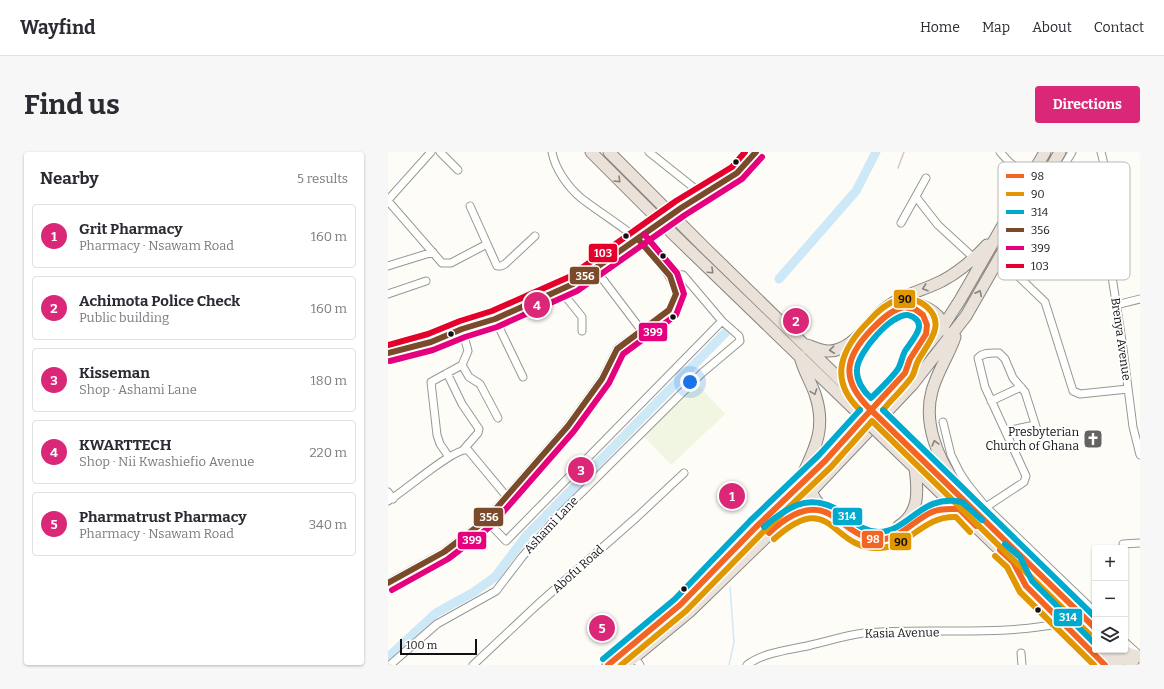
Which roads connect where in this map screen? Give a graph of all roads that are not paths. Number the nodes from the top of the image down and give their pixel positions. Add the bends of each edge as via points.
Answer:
1 (431, 152) edge
2 (440, 152) edge
3 (552, 152) edge
4 (591, 152) edge
5 (609, 152) edge
6 (649, 152) edge
7 (756, 152) edge
8 (1000, 152) edge
9 (1045, 152) edge
10 (1060, 152) edge
11 (1072, 152) edge
12 (1101, 152) edge
13 (1010, 162) edge
14 (1039, 162) edge
15 (1054, 162) edge
16 (1066, 162) edge
17 (1104, 162) edge
18 (458, 170) dead end
19 (926, 178) dead end
20 (703, 196) junction
21 (916, 197) junction
22 (388, 200) edge
23 (470, 206) dead end
24 (394, 208) junction
25 (682, 208) tunnel mouth
26 (388, 214) edge
27 (901, 223) dead end
28 (652, 230) tunnel mouth
29 (998, 232) edge
30 (998, 233) edge
31 (535, 236) dead end
32 (638, 239) junction
33 (486, 244) junction
34 (433, 252) junction
35 (974, 258) junction
36 (998, 258) edge
37 (998, 263) edge
38 (388, 266) edge
39 (992, 268) junction
40 (596, 269) junction
41 (670, 276) junction
42 (1022, 280) edge
43 (1112, 280) edge
44 (426, 281) dead end
45 (561, 291) junction
46 (388, 294) edge
47 (1140, 299) edge
48 (895, 302) junction
49 (1116, 306) junction
50 (495, 319) junction
51 (722, 321) junction
52 (944, 325) junction
53 (959, 326) junction
54 (462, 329) junction
55 (582, 331) dead end
56 (642, 331) junction
57 (803, 343) junction
58 (388, 353) edge
59 (800, 356) junction
60 (462, 365) junction
61 (447, 373) junction
62 (905, 373) junction
63 (523, 377) dead end
64 (912, 385) junction
65 (1021, 387) junction
66 (1128, 389) junction
67 (856, 400) junction
68 (991, 401) junction
69 (498, 418) dead end
70 (943, 422) dead end
71 (1036, 425) junction
72 (1006, 431) junction
73 (1038, 434) dead end
74 (464, 449) junction
75 (1140, 456) edge
76 (449, 457) junction
77 (915, 468) junction
78 (684, 473) dead end
79 (813, 484) junction
80 (796, 490) junction
81 (388, 492) edge
82 (507, 497) junction
83 (390, 500) edge
84 (963, 506) junction
85 (986, 507) junction
86 (827, 513) junction
87 (786, 518) junction
88 (486, 520) junction
89 (1140, 543) edge
90 (1123, 544) dead end
91 (1013, 562) junction
92 (388, 583) edge
93 (1092, 609) edge
94 (1062, 623) junction
95 (1092, 625) edge
96 (1092, 639) edge
97 (1128, 646) edge
98 (1021, 653) dead end
99 (1106, 653) edge
100 (1124, 653) edge
101 (635, 658) edge
102 (1137, 659) edge
103 (1101, 664) edge
104 (390, 665) edge
105 (473, 665) edge
106 (608, 665) edge
107 (625, 665) edge
108 (747, 665) edge
109 (1022, 665) edge
110 (1119, 665) edge

1 - 22 street
2 - 18 street
3 - 32 street via 572,189
4 -> 59 highway
5 - 57 highway via 707,250 723,255 740,270 766,298 772,312
6 - 20 street
7 - 20 street via 737,173
8 - 13 street
9 - 14 highway
10 - 15 highway
11 - 16 street
12 - 17 street, Brenya Avenue
19 - 21 street
20 - 25 street
21 - 27 street
21 - 35 street via 938,225
22 - 24 street
23 - 33 street
24 - 26 street
24 - 34 street
28 - 32 street
29 - 35 highway
30 - 52 highway
31 - 33 street via 501,266 496,264
32 - 40 street
32 - 41 street
33 - 34 street via 446,264
34 - 38 street
35 -> 48 highway via 942,281 908,293
36 - 39 highway
37 - 39 street
53 -> 39 highway
40 - 45 street
40 - 56 street
41 - 51 street via 683,275
41 - 56 street via 676,294 673,304 664,315
42 - 66 street via 1045,302 1071,387 1076,394
43 - 49 street, Brenya Avenue
44 - 46 street
45 - 50 street
45 - 55 street via 582,317
47 - 49 street
48 - 52 highway via 910,301 925,307 938,316
48 -> 57 highway via 880,312 852,342 838,350 829,352
49 - 66 street, Brenya Avenue
50 - 54 street
50 - 63 street
51 - 88 street via 506,541
51 - 104 street, Ashami Lane via 739,336 740,341 702,373 559,515 496,591 437,624
52 - 62 highway
52 - 64 highway via 943,334 918,370
53 - 64 highway
84 -> 53 highway via 937,451 930,406 932,391
54 - 58 street via 431,342
54 - 60 street via 468,351
56 - 82 street via 617,349 590,397
57 - 67 highway
59 - 67 highway
59 -> 80 highway via 816,396 820,428 813,454
60 - 61 street
60 - 69 street via 469,377 480,384
61 - 74 street via 462,404 479,429
61 - 76 street via 430,382 437,434
62 - 67 highway via 928,324 920,312 905,307 891,313 872,329 852,356 849,373
62 - 79 highway
64 - 79 highway
65 - 68 street
65 - 68 street via 1013,378 1002,355 993,353 980,356 978,358 981,373
65 - 71 street
66 - 75 street, Brenya Avenue
67 - 77 highway, bridge via 883,437
67 - 84 highway, bridge via 890,428
68 - 72 street
70 - 85 street via 951,455 960,473
71 - 72 street
71 - 73 street
72 - 85 street via 1026,478 1024,482
74 - 76 street
74 - 82 street via 468,450
76 - 83 street
77 - 79 highway via 918,489 915,508 906,521 881,534 865,532 852,526 829,506
77 - 84 highway
78 - 105 street, Abofu Road
79 - 80 highway
79 - 86 highway
79 - 87 highway
80 - 101 highway via 680,605
81 - 83 street
82 - 88 street
84 - 86 highway via 933,512 895,536 880,540 869,539 851,531
84 - 91 highway
84 - 95 highway
85 - 93 street
86 - 87 highway via 809,510
87 - 101 highway via 689,612
88 - 92 street via 444,552
89 - 90 street
91 - 94 highway via 1026,586
91 - 96 highway
94 - 103 highway
94 - 108 street, Kasia Avenue via 977,632 864,633 776,653
97 - 102 street
98 - 109 street
99 - 110 highway
100 - 102 highway
101 - 106 highway
101 - 107 highway

